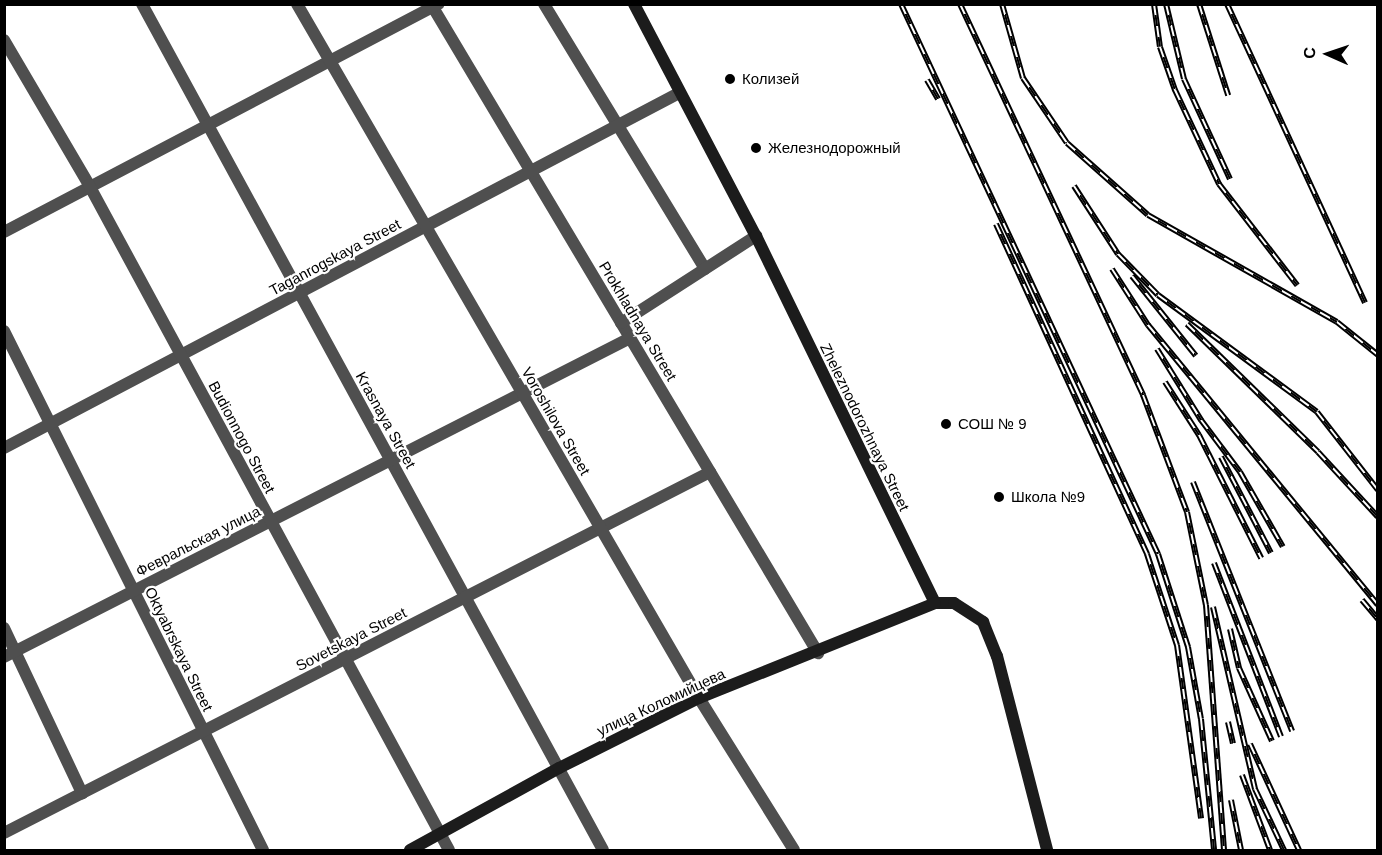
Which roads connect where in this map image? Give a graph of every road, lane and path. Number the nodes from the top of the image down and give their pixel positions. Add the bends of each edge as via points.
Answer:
1 (142, 4) edge
2 (297, 4) edge
3 (544, 4) edge
4 (634, 4) edge
5 (434, 6) edge
6 (4, 40) edge
7 (330, 62) junction
8 (679, 93) junction
9 (208, 125) junction
10 (616, 126) junction
11 (531, 171) junction
12 (89, 185) junction
13 (426, 226) junction
14 (4, 232) edge
15 (756, 236) junction
16 (705, 269) junction
17 (300, 292) junction
18 (621, 323) junction
19 (4, 331) edge
20 (630, 338) junction
21 (181, 355) junction
22 (523, 393) junction
23 (51, 424) junction
24 (4, 448) edge
25 (391, 460) junction
26 (710, 472) junction
27 (271, 521) junction
28 (601, 528) junction
29 (134, 591) junction
30 (466, 597) junction
31 (934, 603) junction
32 (4, 628) edge
33 (818, 653) junction
34 (10, 654) edge
35 (345, 658) junction
36 (699, 698) junction
37 (203, 731) junction
38 (559, 768) junction
39 (82, 793) junction
40 (4, 833) edge
41 (440, 835) junction
42 (263, 850) edge
43 (410, 850) edge
44 (449, 850) edge
45 (603, 850) edge
46 (794, 850) edge
47 (1047, 850) edge

1 - 9 street, Krasnaya Street
2 - 7 street, Voroshilova Street
3 - 10 street
4 - 8 main road, Zheleznodorozhnaya Street
5 - 7 street
5 - 11 street, Prokhladnaya Street
6 - 12 street, Budionnogo Street
7 - 9 street
7 - 13 street, Voroshilova Street
8 - 10 street, Taganrogskaya Street
8 - 15 main road, Zheleznodorozhnaya Street
9 - 12 street
9 - 17 street, Krasnaya Street
10 - 11 street, Taganrogskaya Street
10 - 16 street
11 - 13 street, Taganrogskaya Street
11 - 18 street, Prokhladnaya Street
12 - 14 street
12 - 21 street, Budionnogo Street
13 - 17 street, Taganrogskaya Street
13 - 22 street, Voroshilova Street
15 - 16 street
15 - 31 main road, Zheleznodorozhnaya Street
16 - 18 street
17 - 21 street, Taganrogskaya Street
17 - 25 street, Krasnaya Street
18 - 20 street, Prokhladnaya Street
19 - 23 street, Oktyabrskaya Street
20 - 22 street, Февральская улица
20 - 26 street, Prokhladnaya Street
21 - 23 street, Taganrogskaya Street
21 - 27 street, Budionnogo Street
22 - 25 street, Февральская улица
22 - 28 street, Voroshilova Street
23 - 24 street, Taganrogskaya Street
23 - 29 street, Oktyabrskaya Street
25 - 27 street, Февральская улица
25 - 30 street, Krasnaya Street
26 - 28 street, Sovetskaya Street
26 - 33 street, Prokhladnaya Street
27 - 29 street, Февральская улица
27 - 35 street, Budionnogo Street
28 - 30 street, Sovetskaya Street
28 - 36 street, Voroshilova Street
29 - 34 street, Февральская улица
29 - 37 street, Oktyabrskaya Street
30 - 35 street, Sovetskaya Street
30 - 38 street, Krasnaya Street
31 - 33 main road, улица Коломийцева
31 - 47 main road via 954,603 983,622 997,656
32 - 34 street
33 - 36 main road, улица Коломийцева
34 - 39 street
35 - 37 street, Sovetskaya Street
35 - 41 street, Budionnogo Street
36 - 38 main road, улица Коломийцева
36 - 46 street, Voroshilova Street
37 - 39 street, Sovetskaya Street
37 - 42 street, Oktyabrskaya Street
38 - 41 main road, улица Коломийцева
38 - 45 street, Krasnaya Street
39 - 40 street, Sovetskaya Street
41 - 43 main road, улица Коломийцева
41 - 44 street, Budionnogo Street

